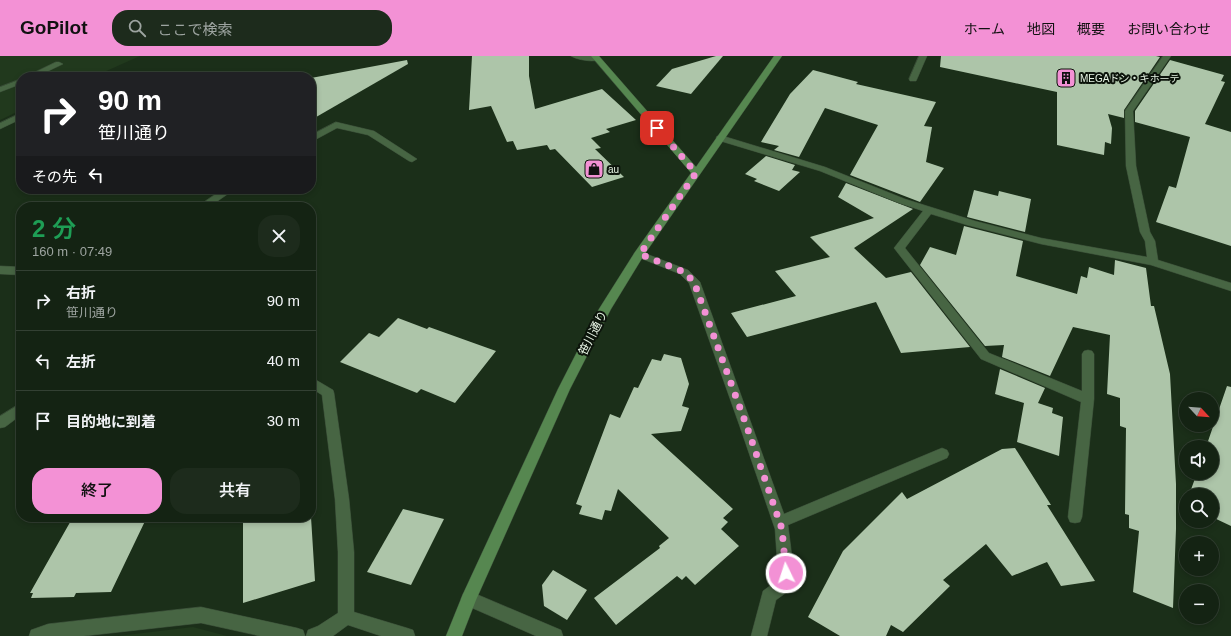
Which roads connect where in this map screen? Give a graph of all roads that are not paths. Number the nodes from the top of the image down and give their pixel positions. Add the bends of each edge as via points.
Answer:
1 (575, 56) edge
2 (778, 56) edge
3 (923, 56) edge
4 (1167, 56) edge
5 (596, 58) edge
6 (58, 64) dead end
7 (41, 72) edge
8 (913, 79) dead end
9 (16, 83) edge
10 (0, 90) edge
11 (16, 118) edge
12 (0, 126) edge
13 (316, 136) edge
14 (720, 138) junction
15 (412, 159) dead end
16 (696, 173) junction
17 (222, 194) edge
18 (210, 202) edge
19 (929, 210) junction
20 (640, 254) junction
21 (1153, 262) junction
22 (0, 270) edge
23 (16, 271) edge
24 (1231, 287) edge
25 (1088, 354) dead end
26 (316, 385) edge
27 (1088, 399) junction
28 (16, 412) edge
29 (0, 423) edge
30 (942, 454) dead end
31 (1075, 517) dead end
32 (780, 522) junction
33 (469, 598) junction
34 (346, 617) junction
35 (37, 636) edge
36 (297, 636) edge
37 (314, 636) edge
38 (407, 636) edge
39 (454, 636) edge
40 (555, 636) edge
41 (759, 636) edge

1 - 5 street
2 - 14 street, 笹川通り
3 - 8 street
4 - 21 street via 1129,111 1131,166
5 - 16 street
6 - 7 street
9 - 10 street
11 - 12 street
13 - 15 street via 336,125 371,133
14 - 16 street, 笹川通り
14 - 19 street via 844,176 846,180
16 - 20 street, 笹川通り
17 - 18 street
19 - 21 street via 1040,241
19 - 27 street via 899,248 985,356
20 - 32 street via 684,272 694,282
20 - 33 street, 笹川通り via 605,310 564,389
21 - 24 street
22 - 23 street
25 - 27 street
26 - 34 street via 328,393 342,499 346,552
27 - 31 street
28 - 29 street
30 - 32 street
32 - 41 street via 786,573 781,587 770,596
33 - 39 street, 笹川通り
33 - 40 street
34 - 37 street via 323,633
34 - 38 street
35 - 36 street via 48,632 201,614

